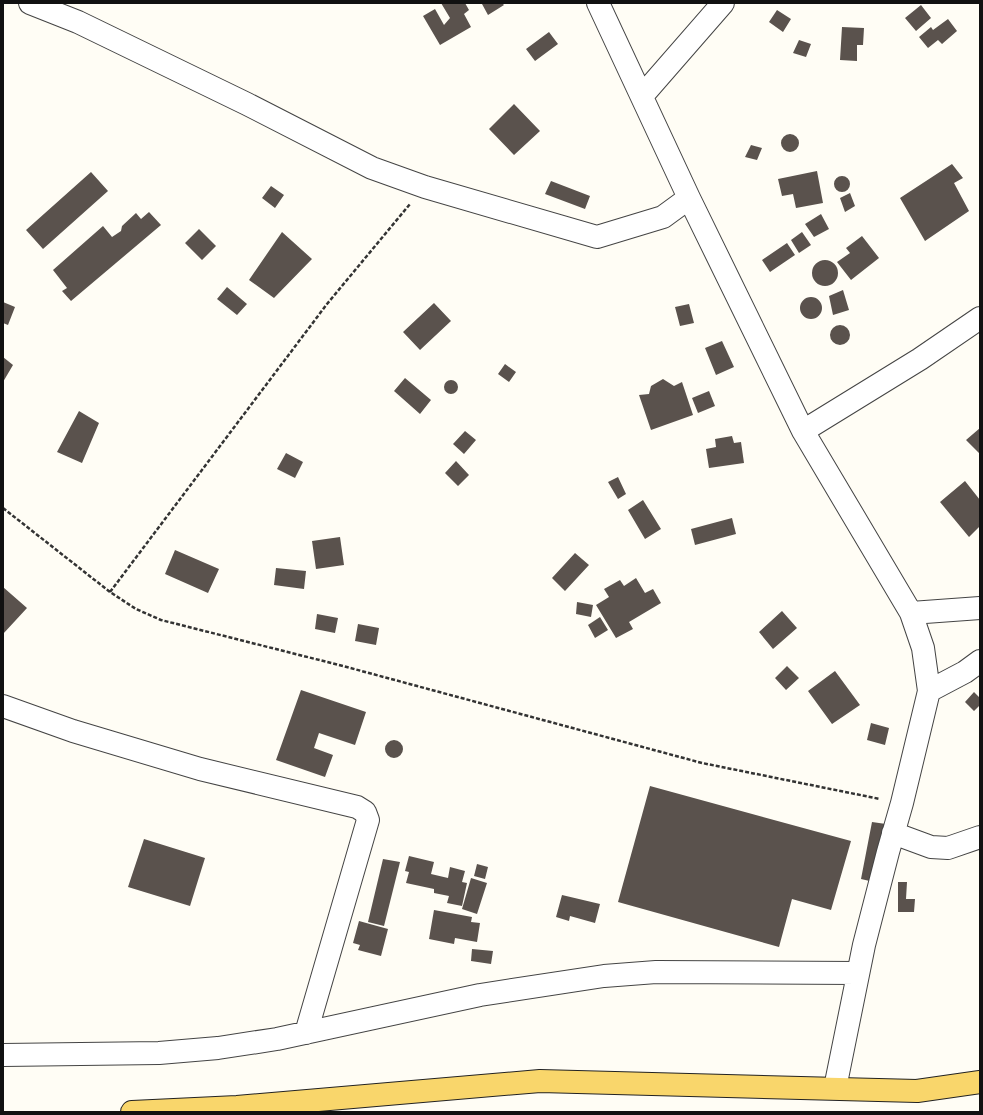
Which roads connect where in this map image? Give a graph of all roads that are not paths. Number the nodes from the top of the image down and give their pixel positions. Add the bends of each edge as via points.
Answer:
1 (30, 3) edge
2 (598, 3) edge
3 (723, 3) edge
4 (642, 96) junction
5 (689, 198) junction
6 (980, 318) edge
7 (803, 431) junction
8 (980, 608) edge
9 (911, 613) junction
10 (980, 661) edge
11 (929, 691) junction
12 (3, 706) edge
13 (893, 833) junction
14 (980, 837) edge
15 (858, 973) junction
16 (306, 1033) junction
17 (3, 1055) edge
18 (980, 1082) edge
19 (835, 1088) junction
20 (237, 1110) edge
21 (132, 1112) edge

1 - 5 street via 78,22 372,168 425,187 597,237 663,217
2 - 4 street
3 - 4 street
4 - 5 street
5 - 7 street
6 - 7 street via 920,359
7 - 9 street
8 - 9 street
9 - 11 street via 923,648
10 - 11 street
11 - 13 street
12 - 16 street via 73,731 200,769 357,807 365,812 368,820
13 - 14 street via 931,847 948,848
13 - 15 street
15 - 16 street via 656,972 604,976 480,995
15 - 19 street
16 - 17 street via 218,1048 159,1053
18 - 19 main road via 917,1091
19 - 20 main road via 540,1081
20 - 21 main road

